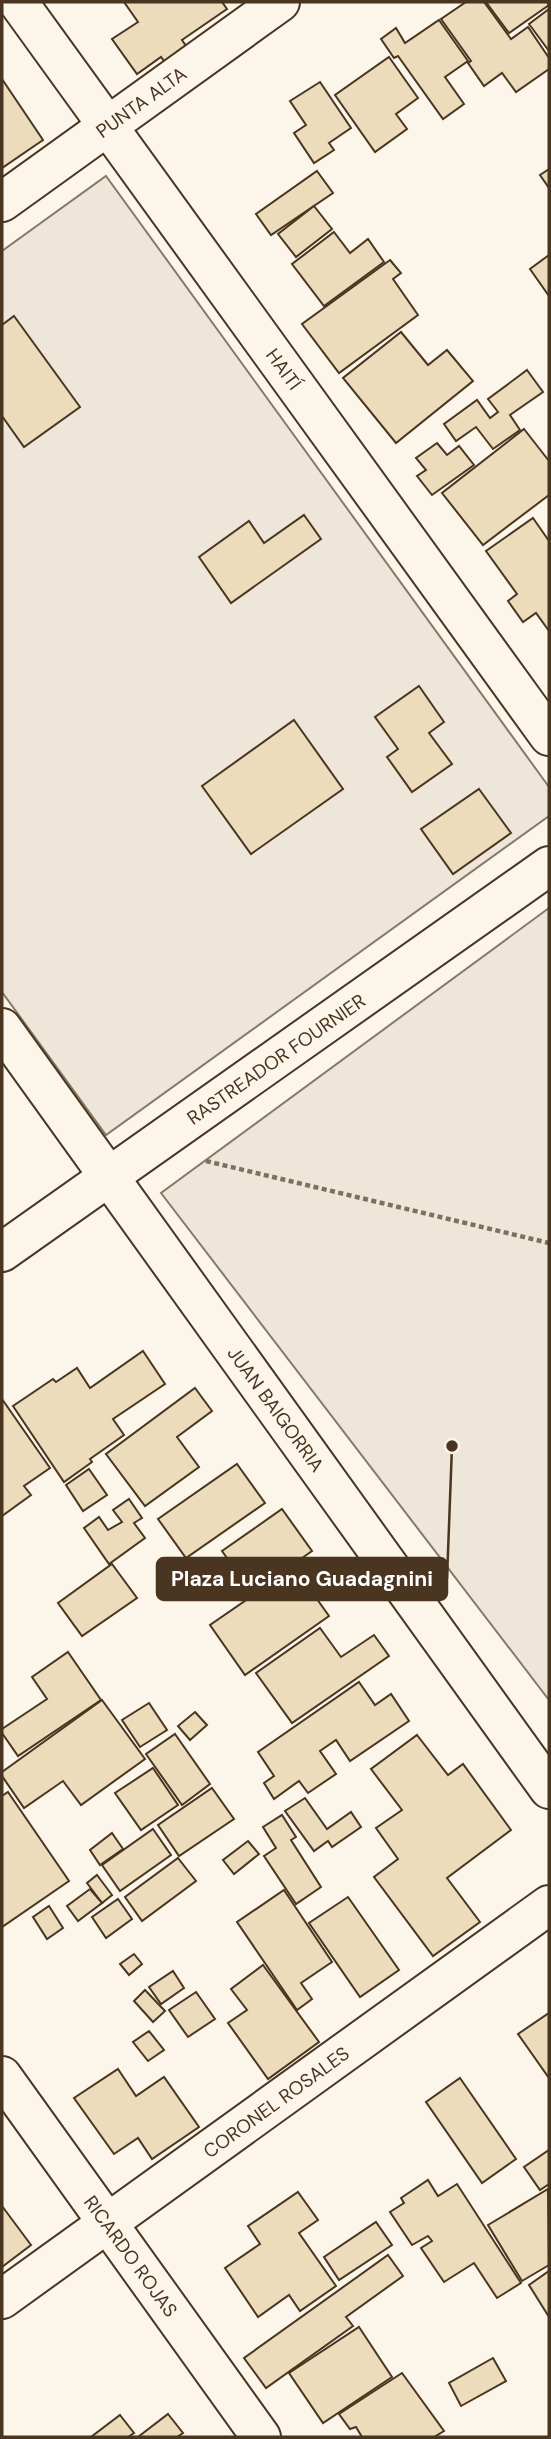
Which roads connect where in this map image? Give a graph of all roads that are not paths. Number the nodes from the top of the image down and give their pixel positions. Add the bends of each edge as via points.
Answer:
1 (18, 2) edge
2 (280, 2) edge
3 (108, 125) junction
4 (2, 202) edge
5 (549, 736) edge
6 (549, 866) edge
7 (2, 1028) edge
8 (109, 1177) junction
9 (2, 1252) edge
10 (549, 1789) edge
11 (549, 1905) edge
12 (2, 2076) edge
13 (107, 2223) junction
14 (2, 2299) edge
15 (261, 2437) edge

1 - 3 street, HAITÍ
2 - 3 street, PUNTA ALTA
3 - 4 street, PUNTA ALTA
3 - 5 street, HAITÍ
6 - 8 street, RASTREADOR FOURNIER
7 - 8 street, JUAN BAIGORRIA
8 - 9 street, RASTREADOR FOURNIER
8 - 10 street, JUAN BAIGORRIA
11 - 13 street, CORONEL ROSALES
12 - 13 street, RICARDO ROJAS
13 - 14 street, CORONEL ROSALES
13 - 15 street, RICARDO ROJAS

